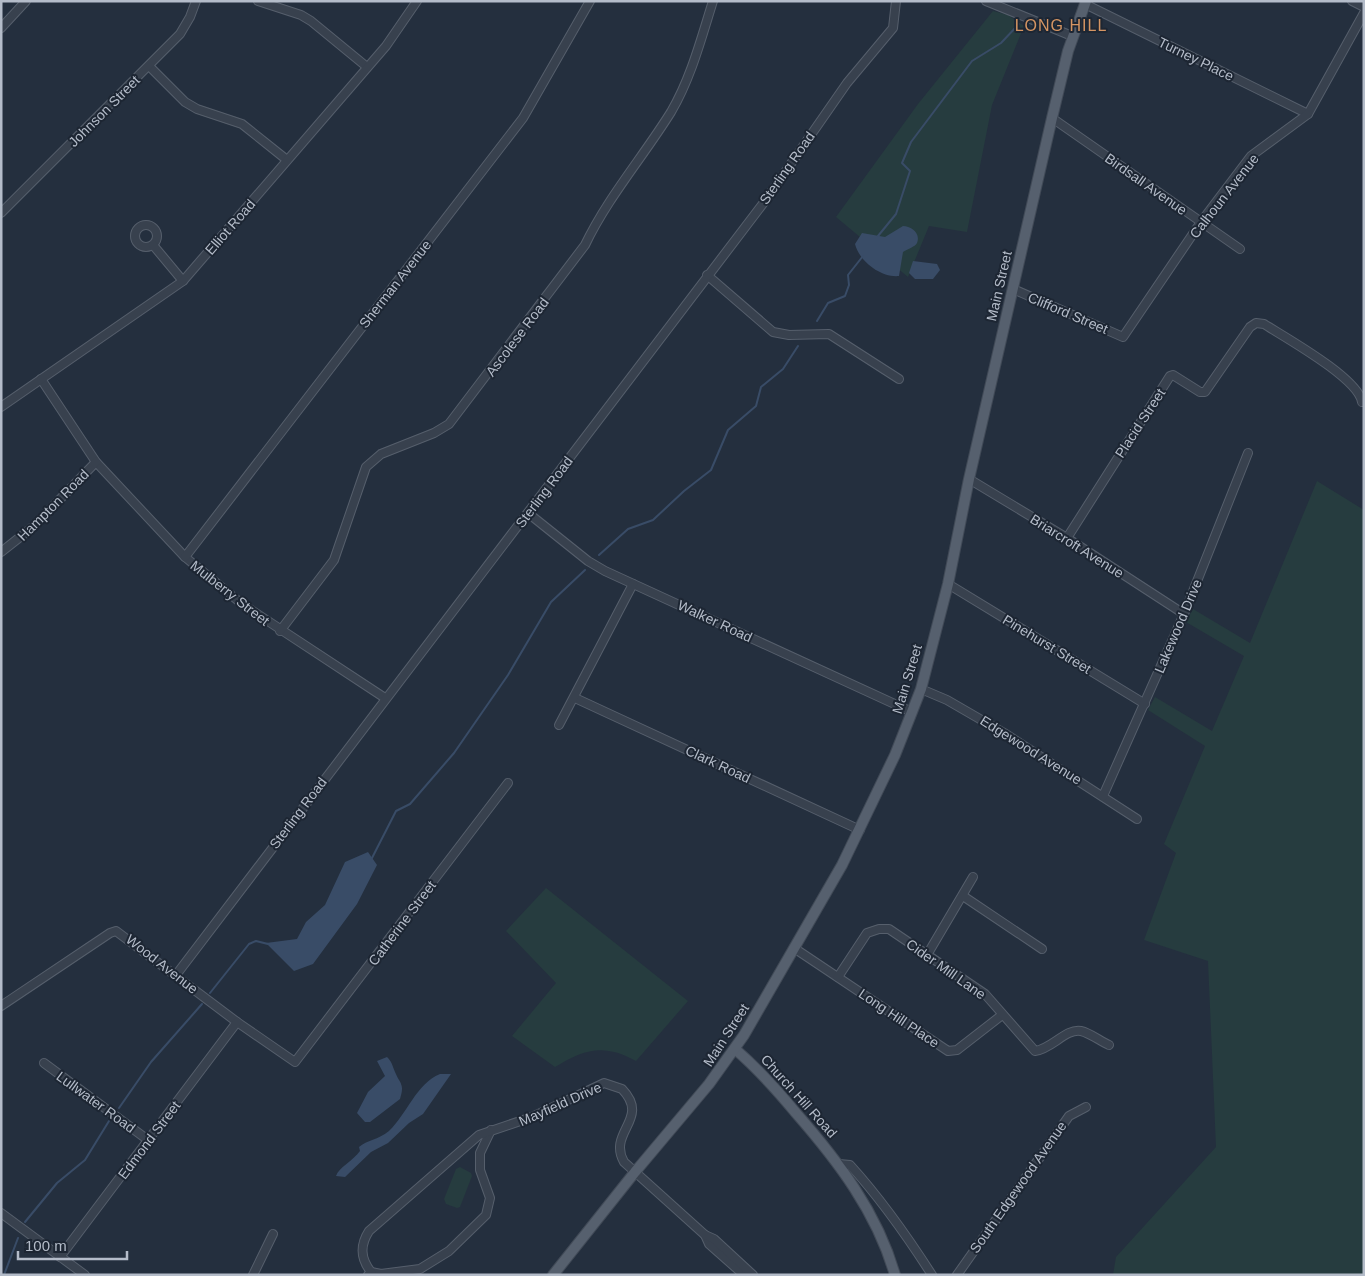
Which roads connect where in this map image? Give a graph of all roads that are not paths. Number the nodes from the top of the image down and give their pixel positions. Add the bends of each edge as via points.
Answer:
1 (26, 1) edge
2 (196, 1) edge
3 (258, 1) edge
4 (417, 1) edge
5 (590, 1) edge
6 (713, 1) edge
7 (896, 1) edge
8 (986, 1) edge
9 (1352, 1) edge
10 (1085, 2) edge
11 (1364, 7) edge
12 (1364, 13) edge
13 (1, 28) edge
14 (1072, 36) junction
15 (149, 66) junction
16 (367, 67) junction
17 (1308, 114) junction
18 (1052, 118) junction
19 (287, 160) junction
20 (1, 214) edge
21 (1201, 222) junction
22 (153, 245) dead end
23 (1240, 249) dead end
24 (707, 275) junction
25 (183, 281) junction
26 (1012, 289) junction
27 (1123, 337) joint
28 (42, 379) junction
29 (899, 379) dead end
30 (1362, 402) dead end
31 (2, 404) edge
32 (1248, 452) dead end
33 (96, 462) junction
34 (970, 479) junction
35 (528, 513) junction
36 (1066, 538) junction
37 (1, 552) edge
38 (185, 557) junction
39 (633, 584) junction
40 (948, 584) junction
41 (1184, 614) junction
42 (280, 631) junction
43 (921, 688) junction
44 (385, 698) junction
45 (575, 698) junction
46 (1145, 704) junction
47 (912, 712) junction
48 (559, 725) dead end
49 (508, 782) dead end
50 (1103, 796) junction
51 (1137, 819) dead end
52 (860, 830) junction
53 (973, 877) dead end
54 (963, 896) junction
55 (794, 948) junction
56 (1042, 950) dead end
57 (927, 955) junction
58 (176, 975) junction
59 (838, 977) junction
60 (1, 1006) edge
61 (1002, 1015) junction
62 (237, 1022) junction
63 (1109, 1045) dead end
64 (735, 1049) junction
65 (295, 1062) joint
66 (44, 1063) dead end
67 (1086, 1107) dead end
68 (491, 1130) junction
69 (148, 1140) junction
70 (840, 1164) junction
71 (635, 1172) junction
72 (1, 1213) edge
73 (273, 1234) dead end
74 (60, 1257) junction
75 (731, 1259) junction
76 (74, 1272) edge
77 (370, 1273) edge
78 (84, 1275) edge
79 (253, 1275) edge
80 (553, 1275) edge
81 (744, 1275) edge
82 (753, 1275) edge
83 (895, 1275) edge
84 (932, 1275) edge
85 (957, 1275) edge

1 - 13 street
2 - 15 street, Johnson Street via 180,34
3 - 16 street via 311,21
4 - 16 street, Elliot Road via 400,28
5 - 38 street, Sherman Avenue via 523,118
6 - 42 street, Ascolese Road via 677,102 597,220 585,245 449,424 381,454 366,467 334,560
7 - 24 street, Sterling Road via 893,28 847,83 765,200
8 - 14 street
9 - 11 street
10 - 14 main road, Main Street
10 - 17 street, Turney Place
12 - 17 street, Calhoun Avenue
14 - 18 main road, Main Street
15 - 19 street via 185,102 242,124
15 - 20 street, Johnson Street
16 - 19 street, Elliot Road
17 - 21 street, Calhoun Avenue via 1252,156
18 - 21 street, Birdsall Avenue
18 - 26 main road, Main Street
19 - 25 street, Elliot Road
21 - 23 street, Birdsall Avenue
21 - 27 street, Calhoun Avenue
22 - 25 street
24 - 29 street via 773,332 829,334
24 - 35 street, Sterling Road
25 - 28 street, Elliot Road
26 - 27 street, Clifford Street
26 - 34 main road, Main Street
28 - 31 street, Elliot Road
28 - 33 street, Hampton Road
30 - 36 street, Placid Street via 1360,394 1347,380 1305,349 1264,324 1256,323 1205,392 1170,376
32 - 41 street, Lakewood Drive
33 - 37 street, Hampton Road via 34,526
33 - 38 street, Mulberry Street
34 - 36 street, Briarcroft Avenue
34 - 40 main road, Main Street
35 - 39 street, Walker Road via 588,561
35 - 44 street, Sterling Road
36 - 41 street, Briarcroft Avenue
38 - 42 street, Mulberry Street
39 - 45 street
39 - 47 street, Walker Road
40 - 43 main road, Main Street
40 - 46 street, Pinehurst Street
41 - 46 street, Lakewood Drive
42 - 44 street, Mulberry Street
43 - 47 main road, Main Street
43 - 50 street, Edgewood Avenue via 972,713
44 - 58 street, Sterling Road
45 - 48 street
45 - 52 street, Clark Road
46 - 50 street, Lakewood Drive
47 - 52 main road, Main Street
49 - 65 street, Catherine Street
50 - 51 street, Edgewood Avenue
52 - 55 main road, Main Street
53 - 54 street
54 - 56 street
54 - 57 street
55 - 59 street, Long Hill Place
55 - 64 main road, Main Street
57 - 59 street, Cider Mill Lane via 889,929 879,929 867,933
57 - 61 street, Cider Mill Lane via 985,994
58 - 60 street, Wood Avenue via 116,931 110,932
58 - 62 street, Wood Avenue
59 - 61 street, Long Hill Place via 948,1051 958,1050
61 - 63 street, Cider Mill Lane via 1035,1051 1045,1050 1070,1032 1077,1031
62 - 65 street, Wood Avenue
62 - 69 street, Edmond Street
64 - 70 main road, Church Hill Road via 777,1091
64 - 71 main road, Main Street
66 - 69 street, Lullwater Road
67 - 85 street, South Edgewood Avenue via 1069,1116
68 - 71 street, Mayfield Drive via 532,1117 598,1085 616,1085 627,1094 633,1108 619,1149 624,1162
68 - 77 street, Mayfield Drive via 479,1135 370,1231 361,1248
68 - 77 street, Mayfield Drive via 480,1153 480,1170 490,1198 486,1215 449,1251 420,1269
69 - 74 street, Edmond Street
70 - 83 main road, Church Hill Road via 876,1224
70 - 84 street, Church Hill Road via 850,1165 866,1183 908,1236
71 - 75 street via 705,1235 714,1238
71 - 80 main road, Main Street
72 - 74 street
73 - 79 street
74 - 76 street
75 - 81 street
75 - 82 street
76 - 78 street

